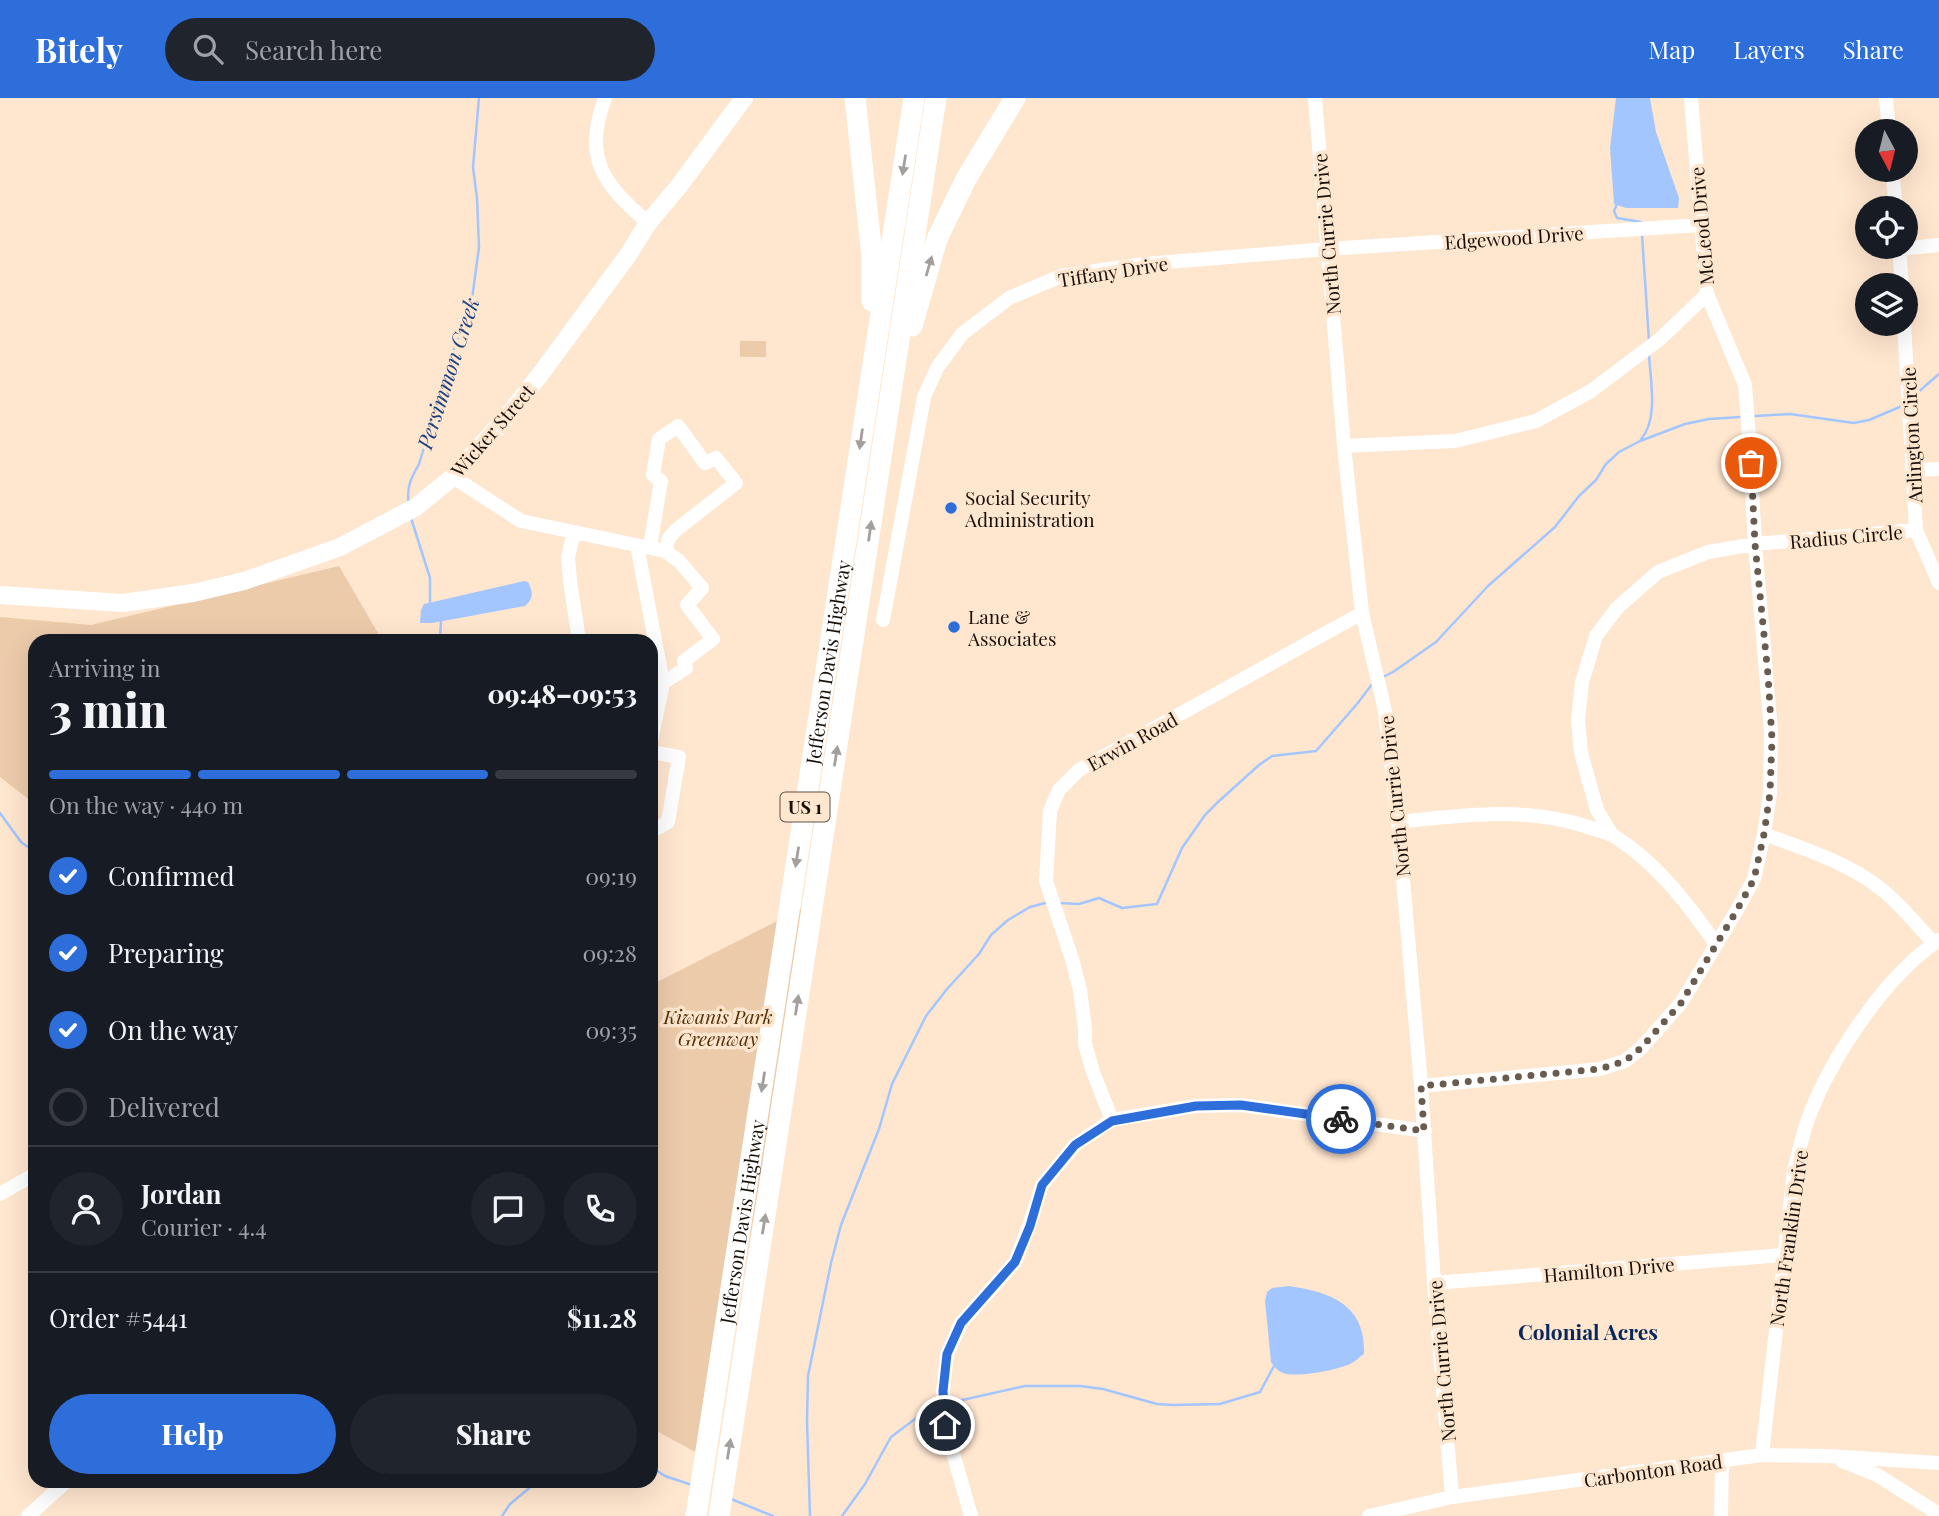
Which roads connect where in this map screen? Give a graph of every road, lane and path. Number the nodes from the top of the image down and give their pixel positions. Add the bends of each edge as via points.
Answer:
1 (606, 98) edge
2 (744, 98) edge
3 (855, 98) edge
4 (914, 98) edge
5 (936, 98) edge
6 (1015, 98) edge
7 (1315, 98) edge
8 (1690, 98) edge
9 (1886, 98) edge
10 (1888, 119) edge
11 (648, 223) junction
12 (1701, 225) junction
13 (1939, 245) edge
14 (1918, 247) edge
15 (1327, 249) junction
16 (1707, 295) junction
17 (1905, 336) edge
18 (867, 394) junction
19 (886, 426) junction
20 (1344, 446) junction
21 (1939, 469) edge
22 (1913, 470) junction
23 (453, 477) junction
24 (1916, 530) junction
25 (574, 532) junction
26 (1755, 544) junction
27 (643, 546) junction
28 (665, 551) junction
29 (1939, 583) edge
30 (0, 595) edge
31 (1362, 613) junction
32 (883, 620) dead end
33 (578, 634) edge
34 (656, 634) edge
35 (658, 649) edge
36 (663, 683) junction
37 (658, 707) edge
38 (658, 753) edge
39 (1398, 822) junction
40 (658, 828) edge
41 (1764, 834) junction
42 (1612, 835) junction
43 (1937, 942) edge
44 (1716, 944) junction
45 (1421, 1086) junction
46 (1112, 1121) junction
47 (1424, 1131) junction
48 (28, 1178) edge
49 (0, 1194) edge
50 (1784, 1255) junction
51 (1434, 1283) junction
52 (1762, 1455) junction
53 (1828, 1456) junction
54 (1722, 1461) junction
55 (1939, 1463) edge
56 (59, 1488) edge
57 (1452, 1497) junction
58 (1389, 1513) edge
59 (1939, 1514) edge
60 (29, 1516) edge
61 (696, 1516) edge
62 (719, 1516) edge
63 (971, 1516) edge
64 (1369, 1516) edge
65 (1721, 1516) edge

1 - 11 street via 597,121 597,161 614,191
2 - 11 main road, Wicker Street
3 - 18 highway via 872,256
4 -> 18 highway, Jefferson Davis Highway / US 1
5 - 19 highway, Jefferson Davis Highway / US 1
19 -> 6 highway via 937,239
7 - 15 street, North Currie Drive
8 - 12 street, McLeod Drive
9 - 10 street
11 - 23 main road, Wicker Street via 542,372
12 - 15 street, Edgewood Drive
12 - 16 street, McLeod Drive
13 - 14 street
15 - 20 street, North Currie Drive
15 - 32 street, Tiffany Drive via 1061,275 1009,298 962,334 924,397
16 - 20 street via 1660,339 1591,391 1536,421 1455,441
16 - 26 street, McLeod Drive via 1745,385
17 - 22 street, Arlington Circle
18 -> 61 highway, Jefferson Davis Highway / US 1
62 -> 19 highway, Jefferson Davis Highway / US 1
20 - 31 street, North Currie Drive
21 - 22 street
22 - 24 street, Arlington Circle
23 - 25 street via 521,521
23 - 30 main road, Wicker Street via 416,507 340,547 244,581 123,603
24 - 26 street, Radius Circle
24 - 29 street, Arlington Circle
25 - 27 street
25 - 33 street via 568,557
26 - 41 street, McLeod Drive via 1772,739
26 - 42 street, Radius Circle via 1708,552 1658,572 1617,608 1595,636 1581,682 1578,720 1581,753 1597,810
27 - 28 street
27 - 28 street via 661,481 653,475 659,439 678,426 705,463 716,458 736,483 676,530
27 - 34 street
28 - 36 street via 702,588 687,605 713,639 684,661 686,668
31 - 39 street, North Currie Drive via 1385,711
31 - 46 street, Erwin Road via 1079,770 1059,790 1050,811 1046,881 1080,990 1085,1044
35 - 36 street
36 - 37 street
38 - 40 street via 679,757 668,822
39 - 42 street via 1485,813 1525,814 1566,819
39 - 45 street, North Currie Drive
41 - 43 street via 1852,870 1882,890
41 - 44 street, McLeod Drive via 1754,879
42 - 44 street via 1657,870
43 - 50 street, North Franklin Drive via 1880,995 1823,1086 1794,1170
44 - 45 street, McLeod Drive via 1681,1003 1625,1061 1600,1069
45 - 47 street, North Currie Drive
46 - 47 street via 1196,1106 1241,1105
46 - 63 street via 1075,1145 1042,1185 1015,1262 961,1323 947,1354 945,1425
47 - 51 street, North Currie Drive
48 - 49 street
50 - 51 street, Hamilton Drive
50 - 52 street, North Franklin Drive
51 - 57 street, North Currie Drive
52 - 53 street, Carbonton Road
52 - 54 street, Carbonton Road
53 - 55 street, Carbonton Road
53 - 59 street via 1877,1475
54 - 57 street, Carbonton Road
54 - 65 street
56 - 60 street
57 - 58 street, Carbonton Road
58 - 64 street, Carbonton Road

